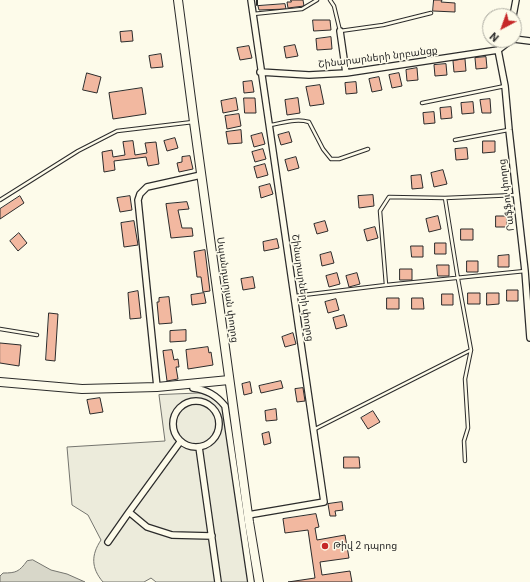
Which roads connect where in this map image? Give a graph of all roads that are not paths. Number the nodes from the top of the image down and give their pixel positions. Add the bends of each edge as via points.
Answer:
1 (178, 0) edge
2 (251, 0) edge
3 (317, 0) edge
4 (330, 0) edge
5 (431, 13) dead end
6 (253, 14) junction
7 (340, 31) junction
8 (500, 48) edge
9 (498, 50) junction
10 (260, 72) junction
11 (346, 72) junction
12 (505, 86) junction
13 (422, 103) dead end
14 (194, 122) junction
15 (269, 126) junction
16 (509, 130) junction
17 (455, 140) dead end
18 (368, 149) dead end
19 (201, 175) junction
20 (516, 195) junction
21 (445, 198) junction
22 (0, 200) edge
23 (525, 271) junction
24 (458, 279) junction
25 (386, 285) junction
26 (294, 296) junction
27 (529, 299) edge
28 (0, 329) edge
29 (37, 335) dead end
30 (530, 338) edge
31 (472, 350) junction
32 (229, 380) junction
33 (0, 382) edge
34 (157, 387) junction
35 (193, 388) dead end
36 (219, 426) junction
37 (228, 426) junction
38 (314, 429) junction
39 (180, 442) junction
40 (199, 448) junction
41 (465, 461) dead end
42 (129, 512) junction
43 (248, 515) junction
44 (212, 536) junction
45 (108, 542) dead end
46 (218, 582) edge
47 (251, 582) edge
48 (259, 582) edge

1 - 14 main road, Սպանդարյան փողոց
2 - 6 street, Շինարարների փողոց
3 - 6 lane via 302,9
4 - 7 lane
5 - 7 lane via 383,25
6 - 10 street, Շինարարների փողոց
7 - 11 street
8 - 9 street
9 - 11 street, Շինարարների նրբանցք
9 - 12 street, Րաֆֆու փողոց
10 - 11 street, Շինարարների նրբանցք via 309,75
10 - 15 street, Շինարարների փողոց
12 - 13 lane
12 - 16 street, Րաֆֆու փողոց
14 - 19 main road, Սպանդարյան փողոց
14 - 22 lane via 117,131 78,151
15 - 18 lane via 295,120 309,122 331,159 339,159
15 - 26 street, Շինարարների փողոց
16 - 17 lane
16 - 20 street, Րաֆֆու փողոց
19 - 32 main road, Սպանդարյան փողոց
19 - 34 street via 146,187 138,200
20 - 21 lane
20 - 23 street, Րաֆֆու փողոց
21 - 24 lane
21 - 25 lane via 389,197 380,211
23 - 24 lane
23 - 27 street, Րաֆֆու փողոց
24 - 25 lane
24 - 31 lane
25 - 26 lane
26 - 38 street, Շինարարների փողոց
27 - 30 street, Րաֆֆու փողոց
28 - 29 lane
31 - 38 lane
31 - 41 lane via 465,379 468,428 464,441
32 - 34 main road
32 - 43 main road, Սպանդարյան փողոց
33 - 34 main road via 82,389
35 - 37 street via 212,393 220,399
36 - 37 street
36 - 39 street via 218,415 209,404 195,400 181,404 173,416 172,423 172,430
36 - 40 street via 212,441
37 - 47 street
38 - 43 street, Շինարարների փողոց via 324,502
39 - 40 street via 189,447
39 - 42 street
40 - 44 street
42 - 44 street via 147,527 172,535
42 - 45 street
43 - 48 main road, Սպանդարյան փողոց
44 - 46 street

